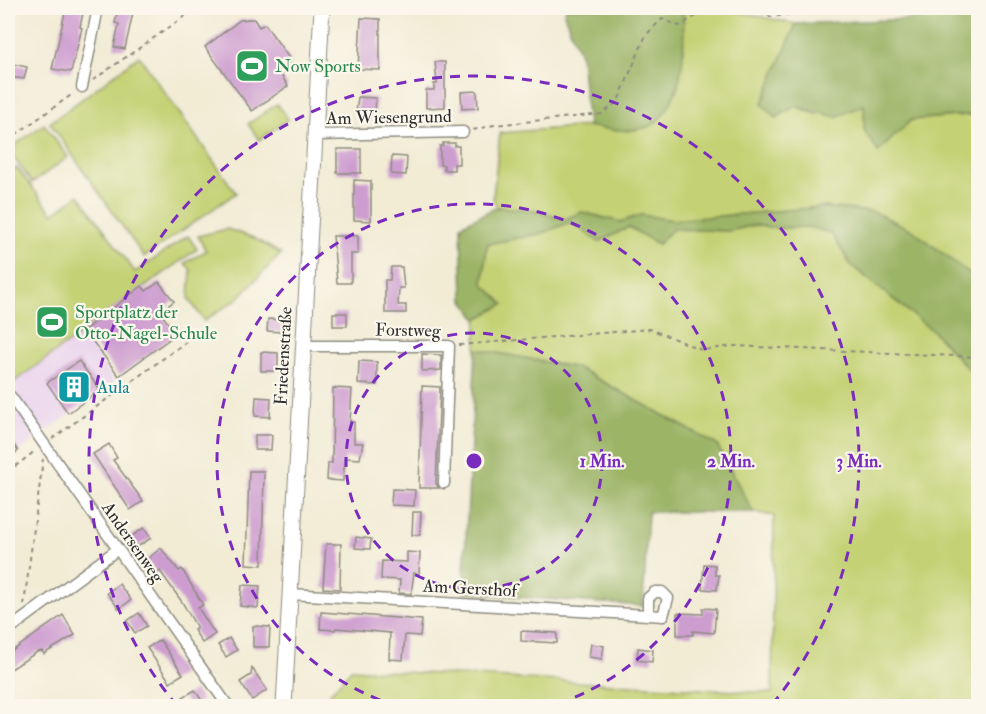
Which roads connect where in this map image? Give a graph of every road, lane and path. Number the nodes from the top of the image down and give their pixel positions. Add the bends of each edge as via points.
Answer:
1 (98, 8) edge
2 (197, 8) edge
3 (322, 8) edge
4 (710, 8) edge
5 (742, 8) edge
6 (831, 8) edge
7 (82, 87) junction
8 (463, 132) joint
9 (315, 135) junction
10 (8, 140) edge
11 (186, 342) dead end
12 (303, 346) junction
13 (448, 346) junction
14 (978, 357) edge
15 (11, 397) dead end
16 (45, 444) junction
17 (8, 472) edge
18 (444, 483) dead end
19 (118, 549) junction
20 (290, 594) junction
21 (648, 615) dead end
22 (22, 619) junction
23 (8, 630) edge
24 (228, 706) edge
25 (284, 706) edge

1 - 7 street
2 - 7 path
3 - 9 main road, Friedenstraße
4 - 8 path via 679,26 662,19 646,35 618,101 602,114
5 - 6 path via 772,17
7 - 10 path
8 - 9 street, Am Wiesengrund
9 - 12 main road, Friedenstraße
11 - 16 path
12 - 13 street, Forstweg
12 - 20 main road, Friedenstraße
13 - 14 path via 650,329 702,350 735,346
13 - 18 street, Forstweg
15 - 16 street, Andersenweg
16 - 17 path
16 - 19 street, Andersenweg
16 - 22 path
19 - 22 street
19 - 24 street, Andersenweg
20 - 21 street, Am Gersthof
20 - 25 main road, Friedenstraße
22 - 23 street

